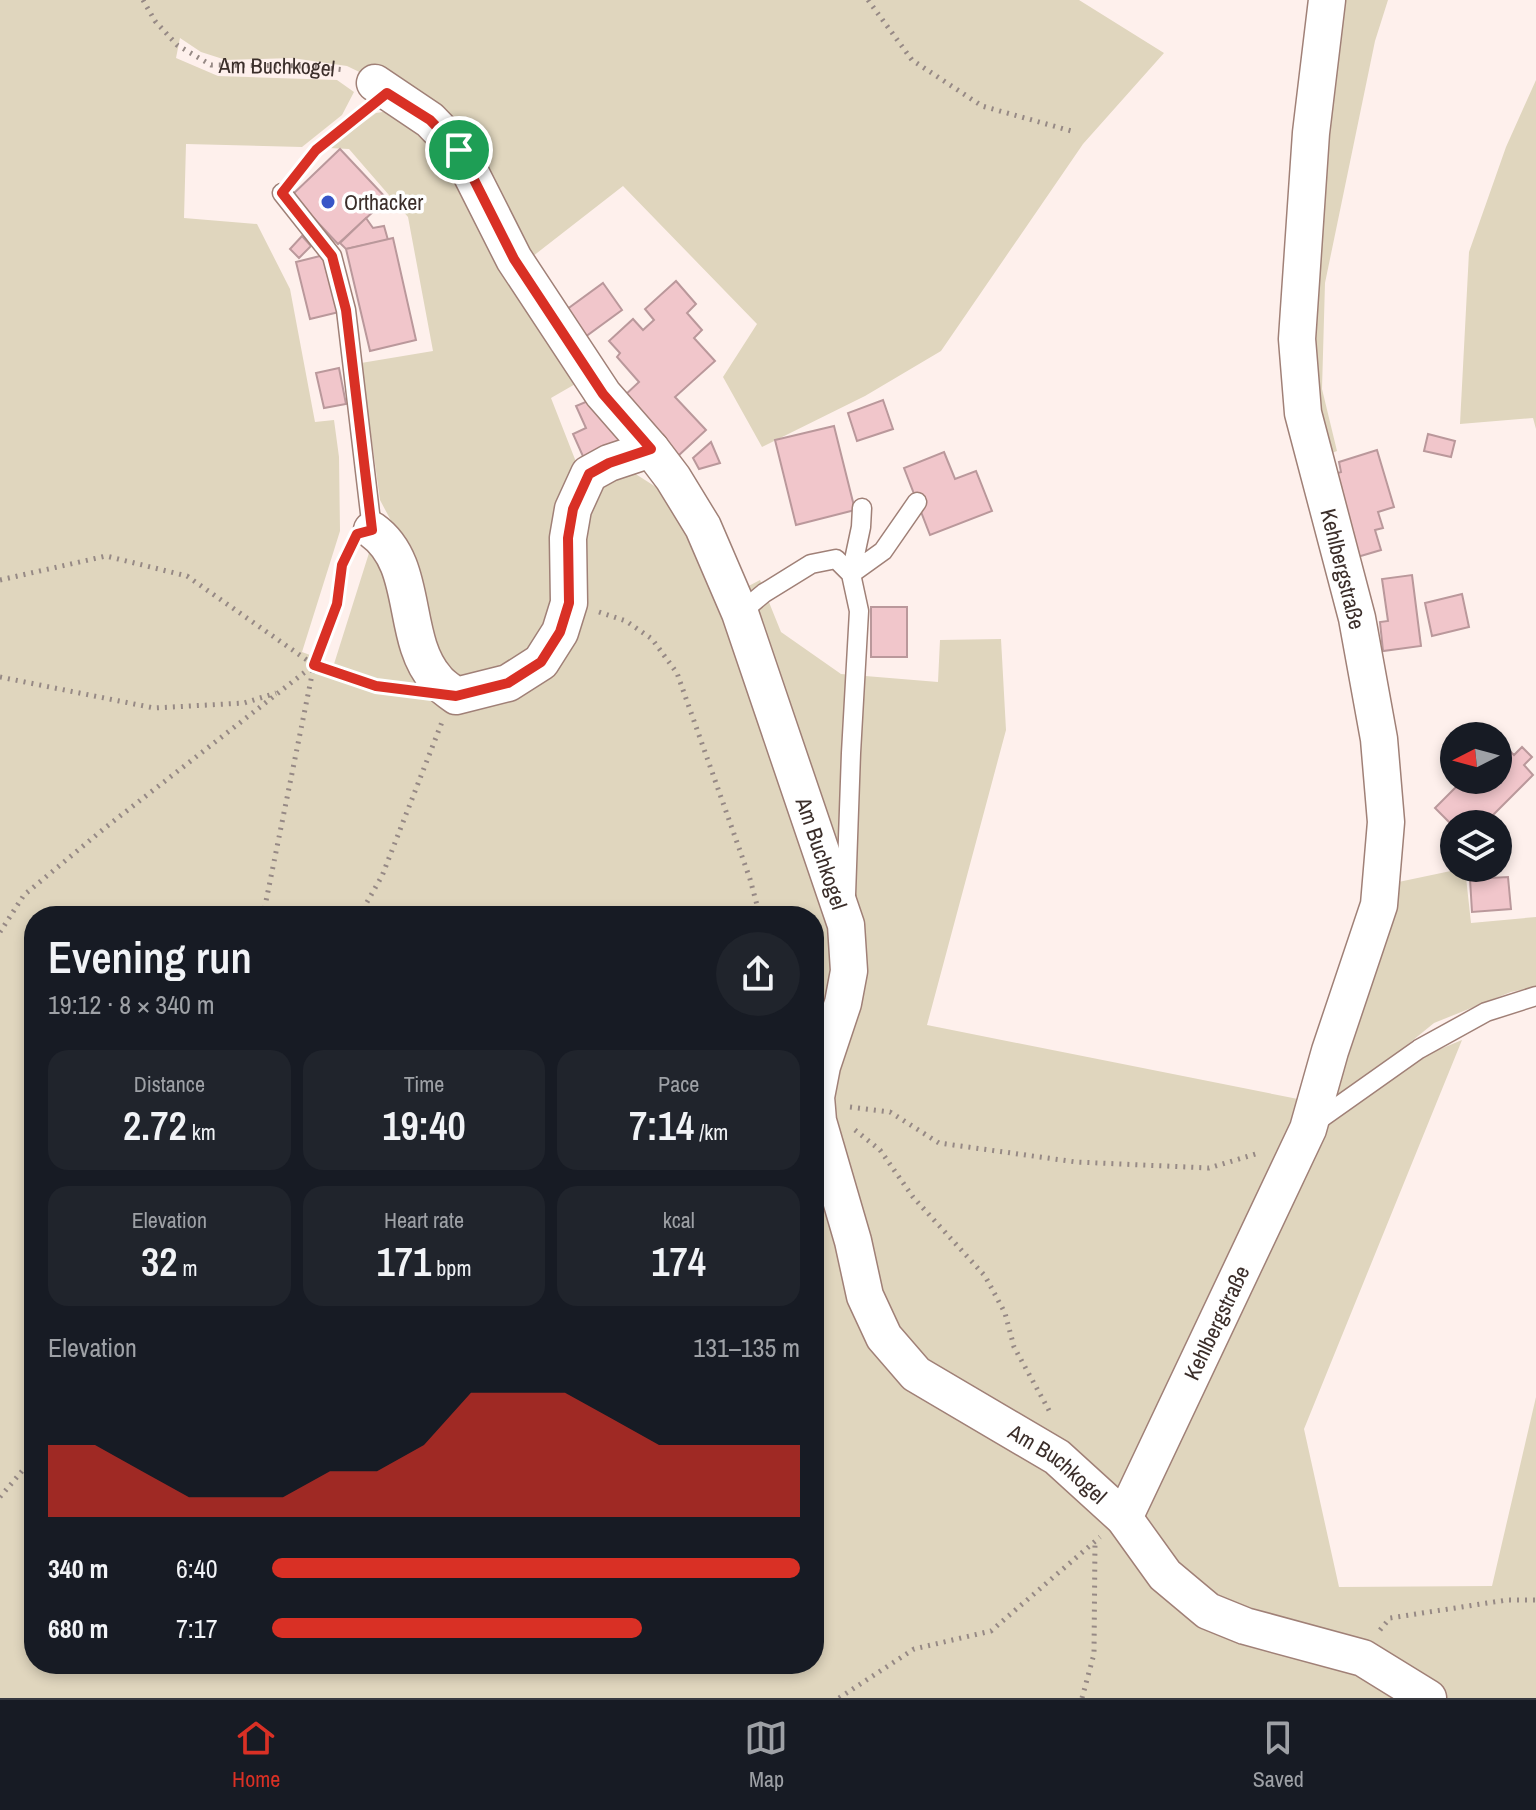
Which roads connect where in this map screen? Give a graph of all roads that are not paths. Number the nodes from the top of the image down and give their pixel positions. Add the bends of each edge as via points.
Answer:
1 (1327, 0) edge
2 (381, 88) road end
3 (282, 193) road end
4 (651, 449) junction
5 (917, 502) dead end
6 (862, 508) dead end
7 (372, 530) joint
8 (851, 574) junction
9 (740, 613) junction
10 (846, 925) junction
11 (1536, 996) edge
12 (824, 1060) edge
13 (1308, 1129) junction
14 (824, 1143) edge
15 (1124, 1518) junction
16 (1428, 1698) edge

1 - 13 street, Kehlbergstraße via 1311,133 1297,339 1303,413 1357,618 1379,739 1386,822 1379,905
2 - 4 street, Am Buchkogel via 430,120 459,150 514,259 603,394
3 - 7 lane via 332,256 346,310
4 - 7 street via 589,474 573,509 569,603 560,632 541,662 508,683 456,696 435,679 420,648 400,568
4 - 9 street, Am Buchkogel via 703,527
5 - 8 lane via 883,551
6 - 8 lane
8 - 9 lane via 836,559 811,564
8 - 10 lane via 859,611
9 - 10 street, Am Buchkogel
10 - 12 street, Am Buchkogel via 849,971
11 - 13 lane, Kehlbergstraße via 1486,1012 1419,1049
13 - 15 street, Kehlbergstraße
14 - 15 street, Am Buchkogel via 865,1296 884,1337 916,1374 1057,1457
15 - 16 street, Am Buchkogel via 1165,1575 1208,1611 1363,1658

